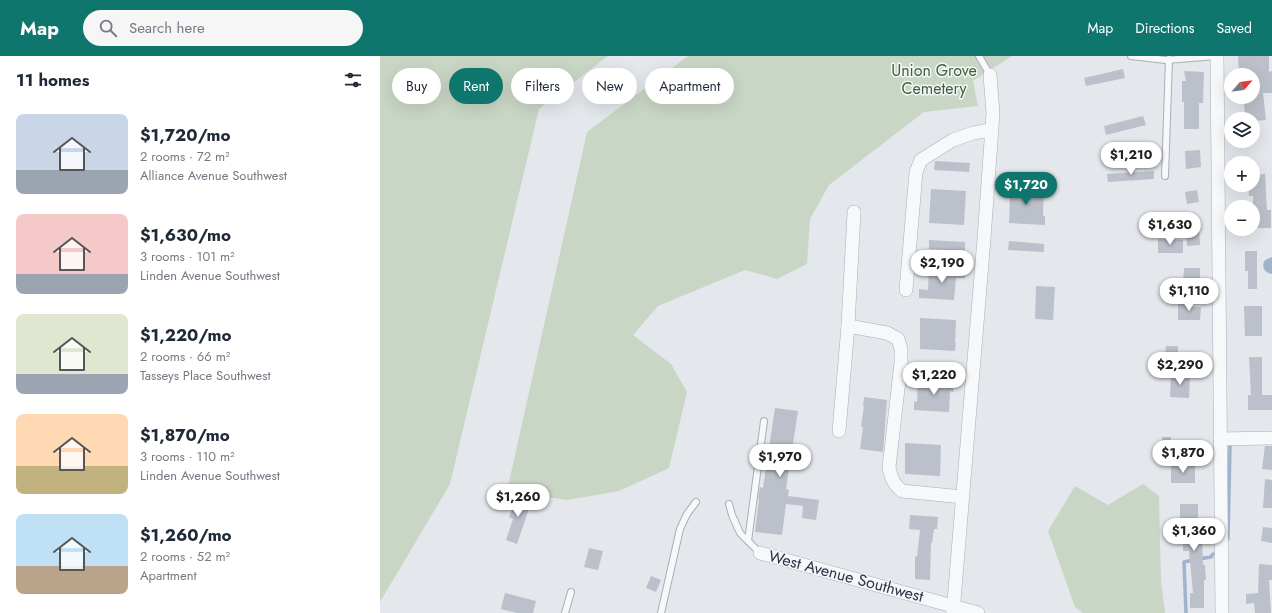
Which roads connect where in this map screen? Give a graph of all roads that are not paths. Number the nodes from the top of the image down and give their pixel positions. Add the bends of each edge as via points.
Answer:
1 (979, 56) edge
2 (1132, 56) edge
3 (1217, 56) edge
4 (1169, 59) junction
5 (990, 75) joint
6 (991, 130) junction
7 (1165, 176) dead end
8 (854, 212) dead end
9 (906, 290) dead end
10 (848, 326) junction
11 (764, 421) dead end
12 (838, 431) dead end
13 (1272, 438) edge
14 (1220, 439) junction
15 (963, 497) junction
16 (696, 502) dead end
17 (729, 504) dead end
18 (748, 541) junction
19 (760, 553) joint
20 (571, 592) dead end
21 (953, 610) edge
22 (565, 613) edge
23 (661, 613) edge
24 (978, 613) edge
25 (1222, 613) edge

1 - 5 lane
2 - 4 lane
3 - 4 lane
3 - 14 street
4 - 7 lane
5 - 6 street via 993,113
6 - 9 street via 953,140 921,160 916,172
6 - 15 street
8 - 10 street
10 - 12 street
10 - 15 street via 887,333 898,339 901,349 889,467 895,486 902,491
11 - 18 lane
13 - 14 street
14 - 25 street
15 - 21 street
16 - 23 lane via 680,529
17 - 18 lane via 740,533
18 - 19 lane
19 - 21 street, West Avenue Southwest
20 - 22 lane
21 - 24 street, West Avenue Southwest

